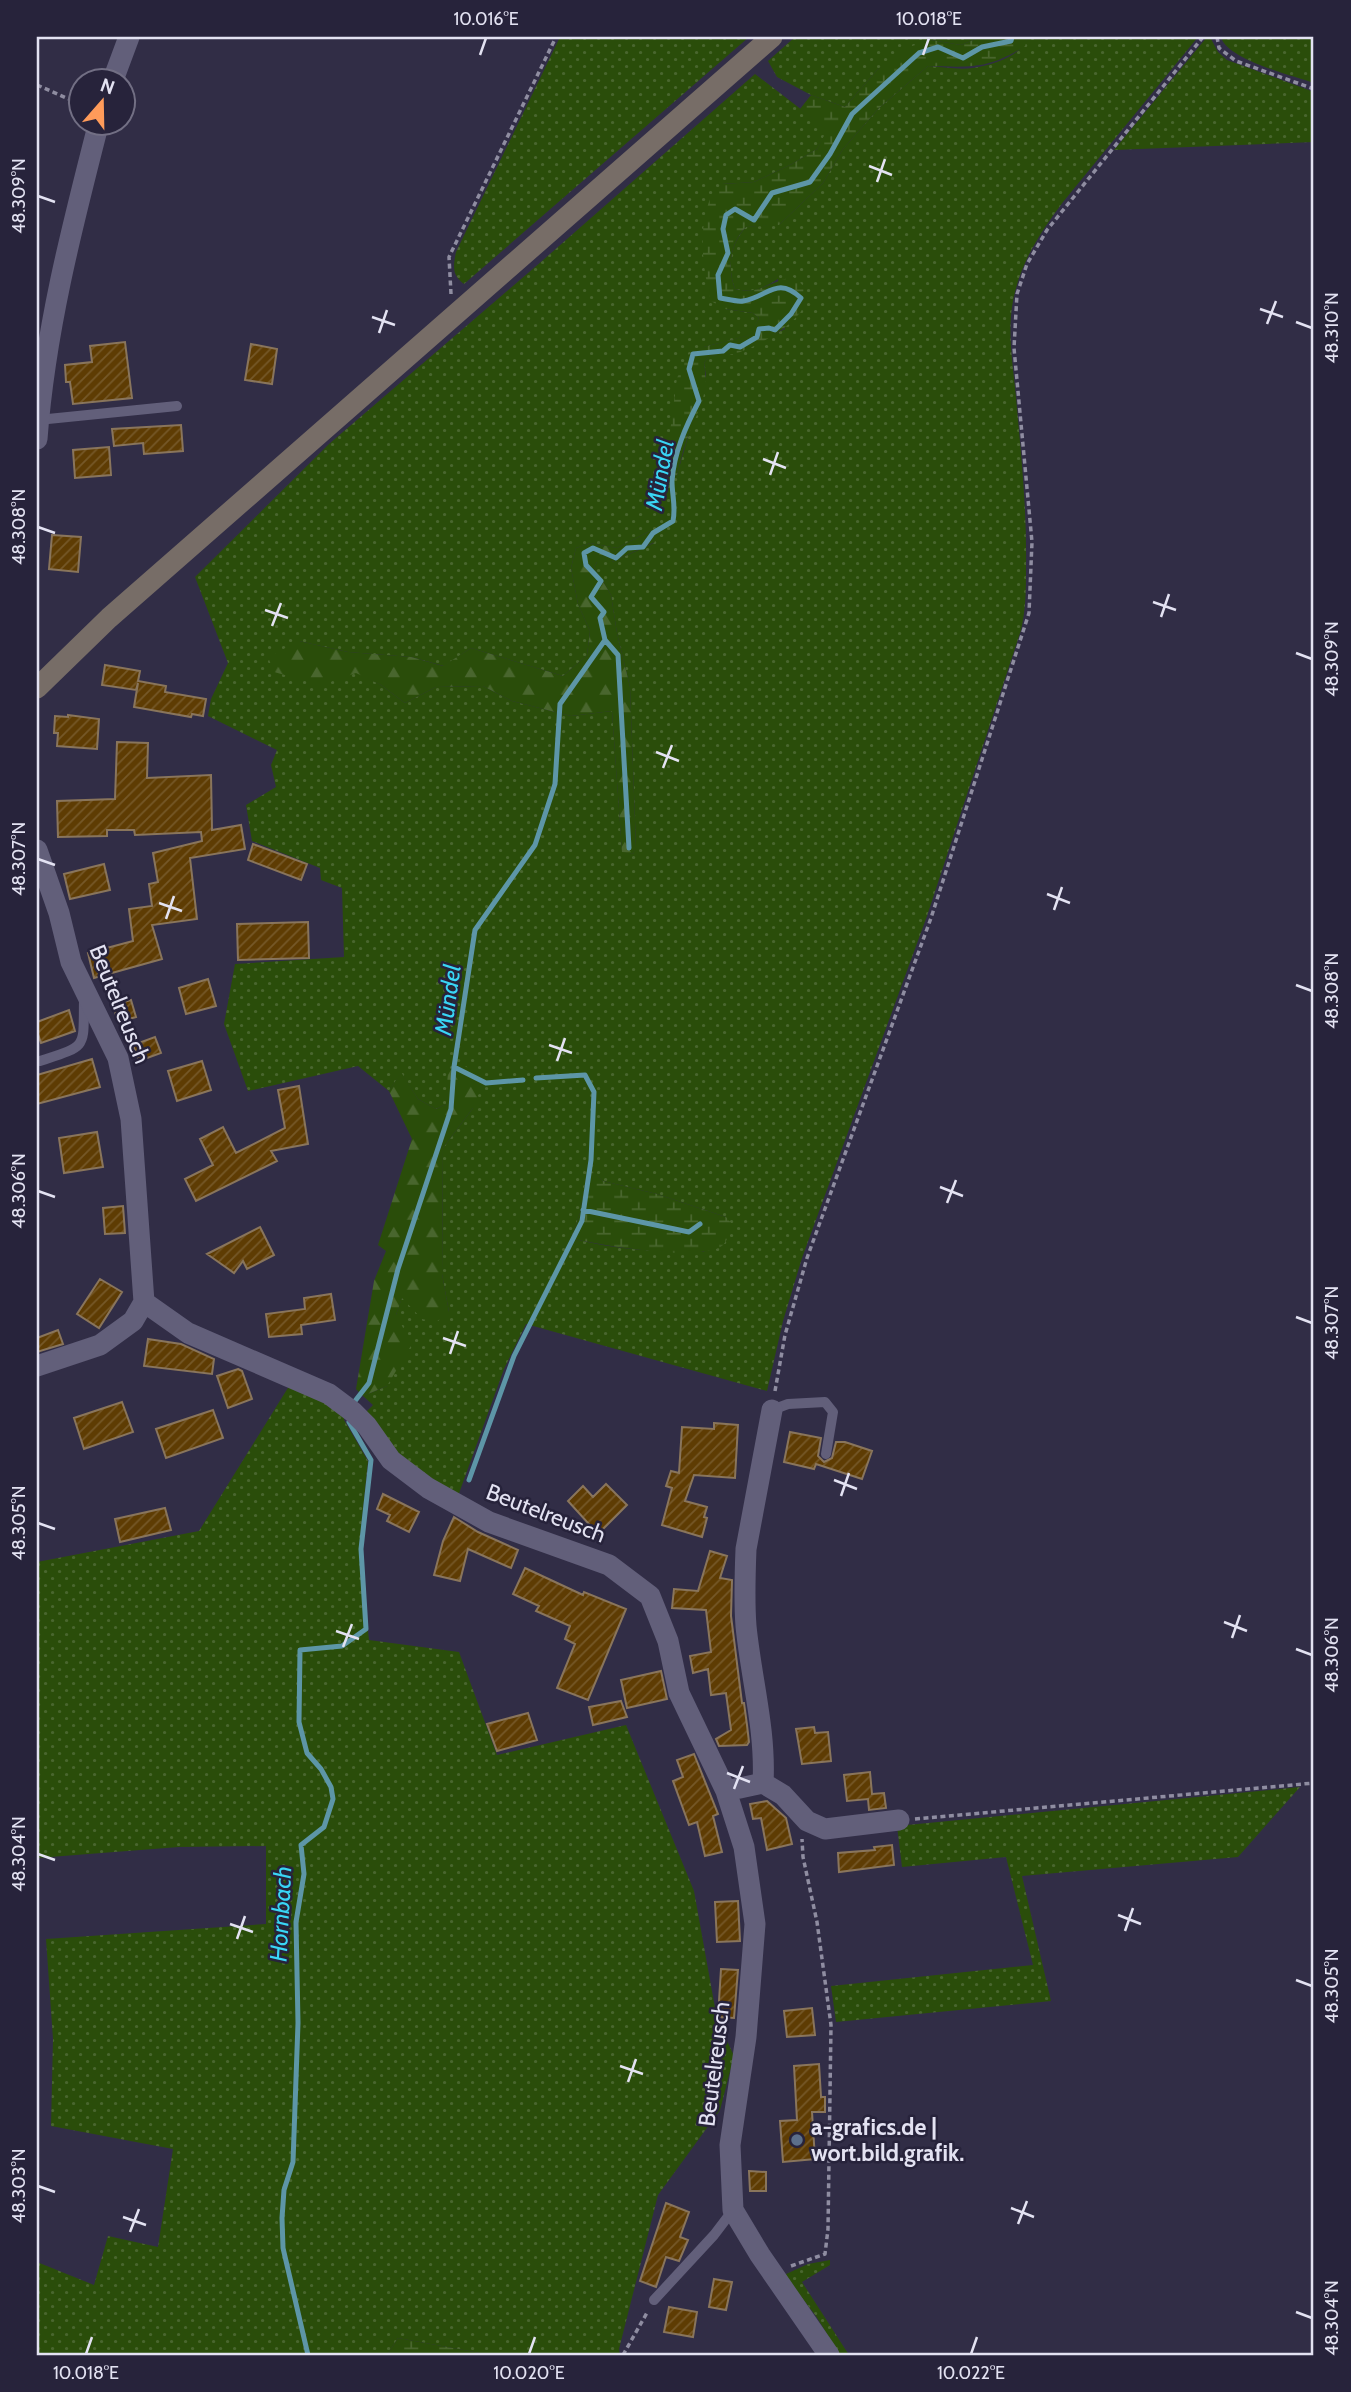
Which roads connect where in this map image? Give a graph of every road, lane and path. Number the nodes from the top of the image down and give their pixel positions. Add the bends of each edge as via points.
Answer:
1 (129, 37) edge
2 (556, 37) edge
3 (772, 37) edge
4 (1203, 37) edge
5 (1217, 37) edge
6 (118, 66) edge
7 (37, 85) edge
8 (1314, 89) edge
9 (66, 98) edge
10 (95, 136) edge
11 (458, 312) junction
12 (177, 406) dead end
13 (37, 430) edge
14 (37, 686) edge
15 (37, 854) edge
16 (86, 994) junction
17 (40, 1061) dead end
18 (144, 1302) junction
19 (37, 1366) edge
20 (772, 1410) junction
21 (826, 1454) dead end
22 (764, 1783) junction
23 (1314, 1783) edge
24 (726, 1790) junction
25 (800, 1814) junction
26 (899, 1820) joint
27 (733, 2210) junction
28 (773, 2273) junction
29 (654, 2300) joint
30 (623, 2355) edge
31 (829, 2355) edge

1 - 6 street
2 - 11 path via 449,257 449,290
3 - 11 main road
4 - 20 path via 1047,230 1027,264 1017,294 1014,348 1032,542 1029,613 931,918 807,1258 785,1335
5 - 8 path via 1219,48 1236,61
7 - 9 path
10 - 13 street via 64,256
11 - 14 main road via 108,618
12 - 13 lane
15 - 16 street, Beutelreusch via 71,962
16 - 17 lane via 81,1042 75,1049
16 - 18 street, Beutelreusch via 118,1058 131,1119
18 - 19 street via 133,1321 100,1345
18 - 24 street, Beutelreusch via 188,1333 329,1394 368,1426 391,1460 428,1488 489,1522 609,1565 650,1596 668,1641 679,1693
20 - 21 lane via 788,1404 825,1402 833,1412
20 - 22 street via 745,1572 746,1626
22 - 24 street
22 - 25 street
23 - 26 path
24 - 27 street, Beutelreusch via 744,1847 755,1924 746,2037 730,2146
25 - 26 street via 825,1829
25 - 28 path via 831,2025 828,2229 825,2255
27 - 28 street, Beutelreusch
27 - 29 lane
28 - 31 street, Beutelreusch
29 - 30 path

